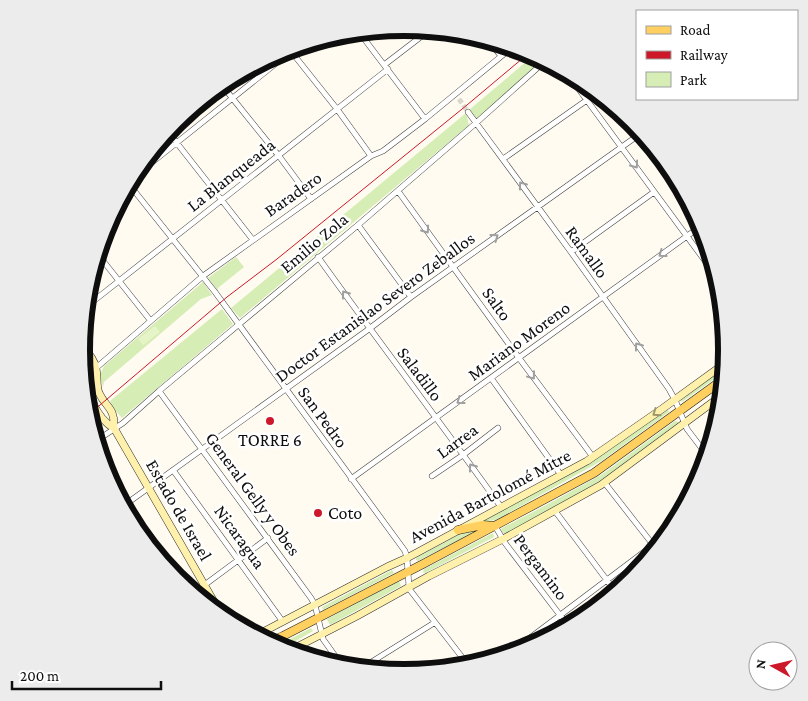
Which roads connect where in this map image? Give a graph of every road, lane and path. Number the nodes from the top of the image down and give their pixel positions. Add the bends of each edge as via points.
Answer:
1 (421, 37) edge
2 (364, 39) edge
3 (496, 50) edge
4 (505, 53) edge
5 (295, 56) edge
6 (501, 56) junction
7 (271, 66) edge
8 (386, 67) junction
9 (539, 67) edge
10 (579, 89) edge
11 (226, 91) edge
12 (232, 98) junction
13 (587, 100) junction
14 (337, 109) junction
15 (468, 112) tunnel mouth
16 (425, 119) junction
17 (476, 123) junction
18 (172, 138) edge
19 (635, 138) edge
20 (176, 143) junction
21 (622, 147) junction
22 (279, 156) junction
23 (371, 156) junction
24 (503, 159) junction
25 (153, 161) edge
26 (134, 190) edge
27 (398, 191) junction
28 (654, 192) junction
29 (311, 199) junction
30 (222, 200) junction
31 (538, 207) junction
32 (358, 225) junction
33 (694, 231) edge
34 (686, 236) junction
35 (173, 238) junction
36 (253, 240) junction
37 (571, 252) junction
38 (318, 257) junction
39 (103, 260) edge
40 (706, 262) edge
41 (453, 267) junction
42 (203, 276) junction
43 (118, 281) junction
44 (411, 297) junction
45 (603, 297) junction
46 (94, 300) edge
47 (150, 320) junction
48 (238, 324) junction
49 (369, 329) junction
50 (90, 356) edge
51 (519, 358) junction
52 (96, 368) junction
53 (718, 368) edge
54 (491, 378) junction
55 (717, 383) edge
56 (91, 385) edge
57 (286, 389) junction
58 (160, 391) junction
59 (676, 400) junction
60 (714, 401) edge
61 (96, 410) edge
62 (680, 411) junction
63 (437, 418) junction
64 (684, 423) junction
65 (114, 428) junction
66 (498, 428) dead end
67 (102, 437) edge
68 (202, 448) junction
69 (703, 450) edge
70 (463, 455) junction
71 (593, 457) junction
72 (173, 470) junction
73 (562, 475) junction
74 (432, 476) dead end
75 (352, 479) junction
76 (604, 482) junction
77 (149, 487) junction
78 (129, 502) edge
79 (501, 507) junction
80 (555, 511) junction
81 (495, 526) junction
82 (458, 530) junction
83 (268, 538) junction
84 (503, 539) junction
85 (653, 542) edge
86 (646, 551) edge
87 (407, 558) junction
88 (239, 560) junction
89 (408, 572) junction
90 (607, 580) junction
91 (205, 585) junction
92 (612, 586) edge
93 (409, 587) junction
94 (199, 589) edge
95 (213, 600) edge
96 (315, 605) junction
97 (560, 615) junction
98 (318, 617) junction
99 (564, 621) edge
100 (283, 622) junction
101 (434, 623) junction
102 (264, 632) edge
103 (321, 634) junction
104 (279, 638) edge
105 (526, 640) edge
106 (297, 646) edge
107 (336, 657) edge
108 (463, 659) edge
109 (371, 663) edge

1 - 8 street, La Blanqueada
2 - 8 street
3 - 6 street
4 - 6 street, Baradero
5 - 14 street
6 - 16 street, Baradero via 457,97
7 - 12 street
8 - 14 street, La Blanqueada
8 - 16 street
9 - 17 street, Emilio Zola
10 - 13 street
11 - 12 street
12 - 20 street
12 - 22 street
13 - 21 street
13 - 24 street
14 - 22 street, La Blanqueada
14 - 23 street
15 - 17 street, Ramallo
16 - 23 street, Baradero via 383,151
17 - 24 street, Ramallo
17 - 27 street, Emilio Zola
18 - 20 street
19 - 21 street, Doctor Estanislao Severo Zeballos
20 - 25 street
20 - 30 street
21 -> 28 street
21 - 31 street, Doctor Estanislao Severo Zeballos
22 - 29 street
22 - 30 street, La Blanqueada
23 - 29 street, Baradero
31 -> 24 street, Ramallo
26 - 35 street, San Pedro
27 - 32 street, Emilio Zola
27 -> 41 street, Salto
28 - 34 street
28 - 37 street
29 - 36 street, Baradero
30 - 35 street, La Blanqueada
30 - 36 street
31 - 37 street, Ramallo
41 -> 31 street, Doctor Estanislao Severo Zeballos
32 - 38 street, Emilio Zola
32 - 44 street
33 - 34 street, Mariano Moreno
34 - 40 street
34 -> 45 street, Mariano Moreno
35 - 42 street, San Pedro
35 - 43 street, La Blanqueada
36 - 42 street, Baradero
37 - 45 street, Ramallo
38 - 48 street, Emilio Zola
49 -> 38 street, Saladillo
39 - 43 street
41 - 44 street, Doctor Estanislao Severo Zeballos
41 - 51 street, Salto
42 - 47 street, Baradero
42 - 48 street, San Pedro
43 - 46 street, La Blanqueada
43 - 47 street
44 - 49 street, Doctor Estanislao Severo Zeballos
45 - 51 street, Mariano Moreno
59 -> 45 street, Ramallo
47 - 52 street, Baradero
48 - 57 street, San Pedro
48 - 58 street, Emilio Zola
49 - 57 street, Doctor Estanislao Severo Zeballos
49 - 63 street, Saladillo
50 - 52 street
51 - 54 street, Mariano Moreno
51 -> 71 street, Salto
52 - 56 street, Estado de Israel
52 - 65 street, Estado de Israel via 98,391 111,409
53 - 59 street, Avenida Bartolomé Mitre
54 -> 63 street, Mariano Moreno
54 - 73 street
55 - 62 main road, Avenida Bartolomé Mitre
57 - 68 street, Doctor Estanislao Severo Zeballos
57 - 75 street, San Pedro
58 - 65 street, Emilio Zola
58 - 68 street, General Gelly y Obes
59 - 62 street, Ramallo
59 -> 71 street, Avenida Bartolomé Mitre
60 - 64 street
61 - 65 street, Estado de Israel
62 - 64 street, Ramallo
62 - 81 main road, Avenida Bartolomé Mitre via 594,473
63 - 70 street, Saladillo
63 - 75 street, Mariano Moreno
64 - 69 street, Ramallo
64 - 76 street
65 - 67 street, Emilio Zola
65 - 77 street, Estado de Israel
66 - 70 street, Larrea
68 - 72 street, Doctor Estanislao Severo Zeballos
68 - 83 street, General Gelly y Obes
70 - 74 street, Larrea
79 -> 70 street, Saladillo
71 - 73 street, Avenida Bartolomé Mitre
72 - 77 street, Doctor Estanislao Severo Zeballos
72 - 88 street, Nicaragua
73 - 79 street, Avenida Bartolomé Mitre
75 - 87 street, San Pedro
76 - 80 street
76 - 85 street
77 - 78 street, Doctor Estanislao Severo Zeballos
77 - 91 street, Estado de Israel
79 - 82 street, Avenida Bartolomé Mitre
80 - 84 street
80 - 90 street
81 - 82 main road
81 - 84 street, Pergamino
81 - 89 main road, Avenida Bartolomé Mitre
82 - 87 street, Avenida Bartolomé Mitre
83 - 88 street
83 - 96 street, General Gelly y Obes
84 - 93 street
84 - 97 street, Pergamino
86 - 90 street
87 - 89 street, San Pedro
87 - 96 street, Avenida Bartolomé Mitre
88 - 91 street
88 - 100 street, Nicaragua
89 - 93 street, San Pedro
89 - 98 main road, Avenida Bartolomé Mitre
90 - 92 street
90 - 97 street
91 - 94 street
91 - 95 street, Estado de Israel
93 - 101 street
93 - 103 street
96 - 98 street, General Gelly y Obes
96 - 100 street, Avenida Bartolomé Mitre
97 - 99 street, Pergamino
97 - 105 street
98 - 103 street, General Gelly y Obes
98 - 104 main road, Avenida Bartolomé Mitre
100 - 102 street, Avenida Bartolomé Mitre
101 - 108 street
101 - 109 street
103 - 106 street
103 - 107 street

